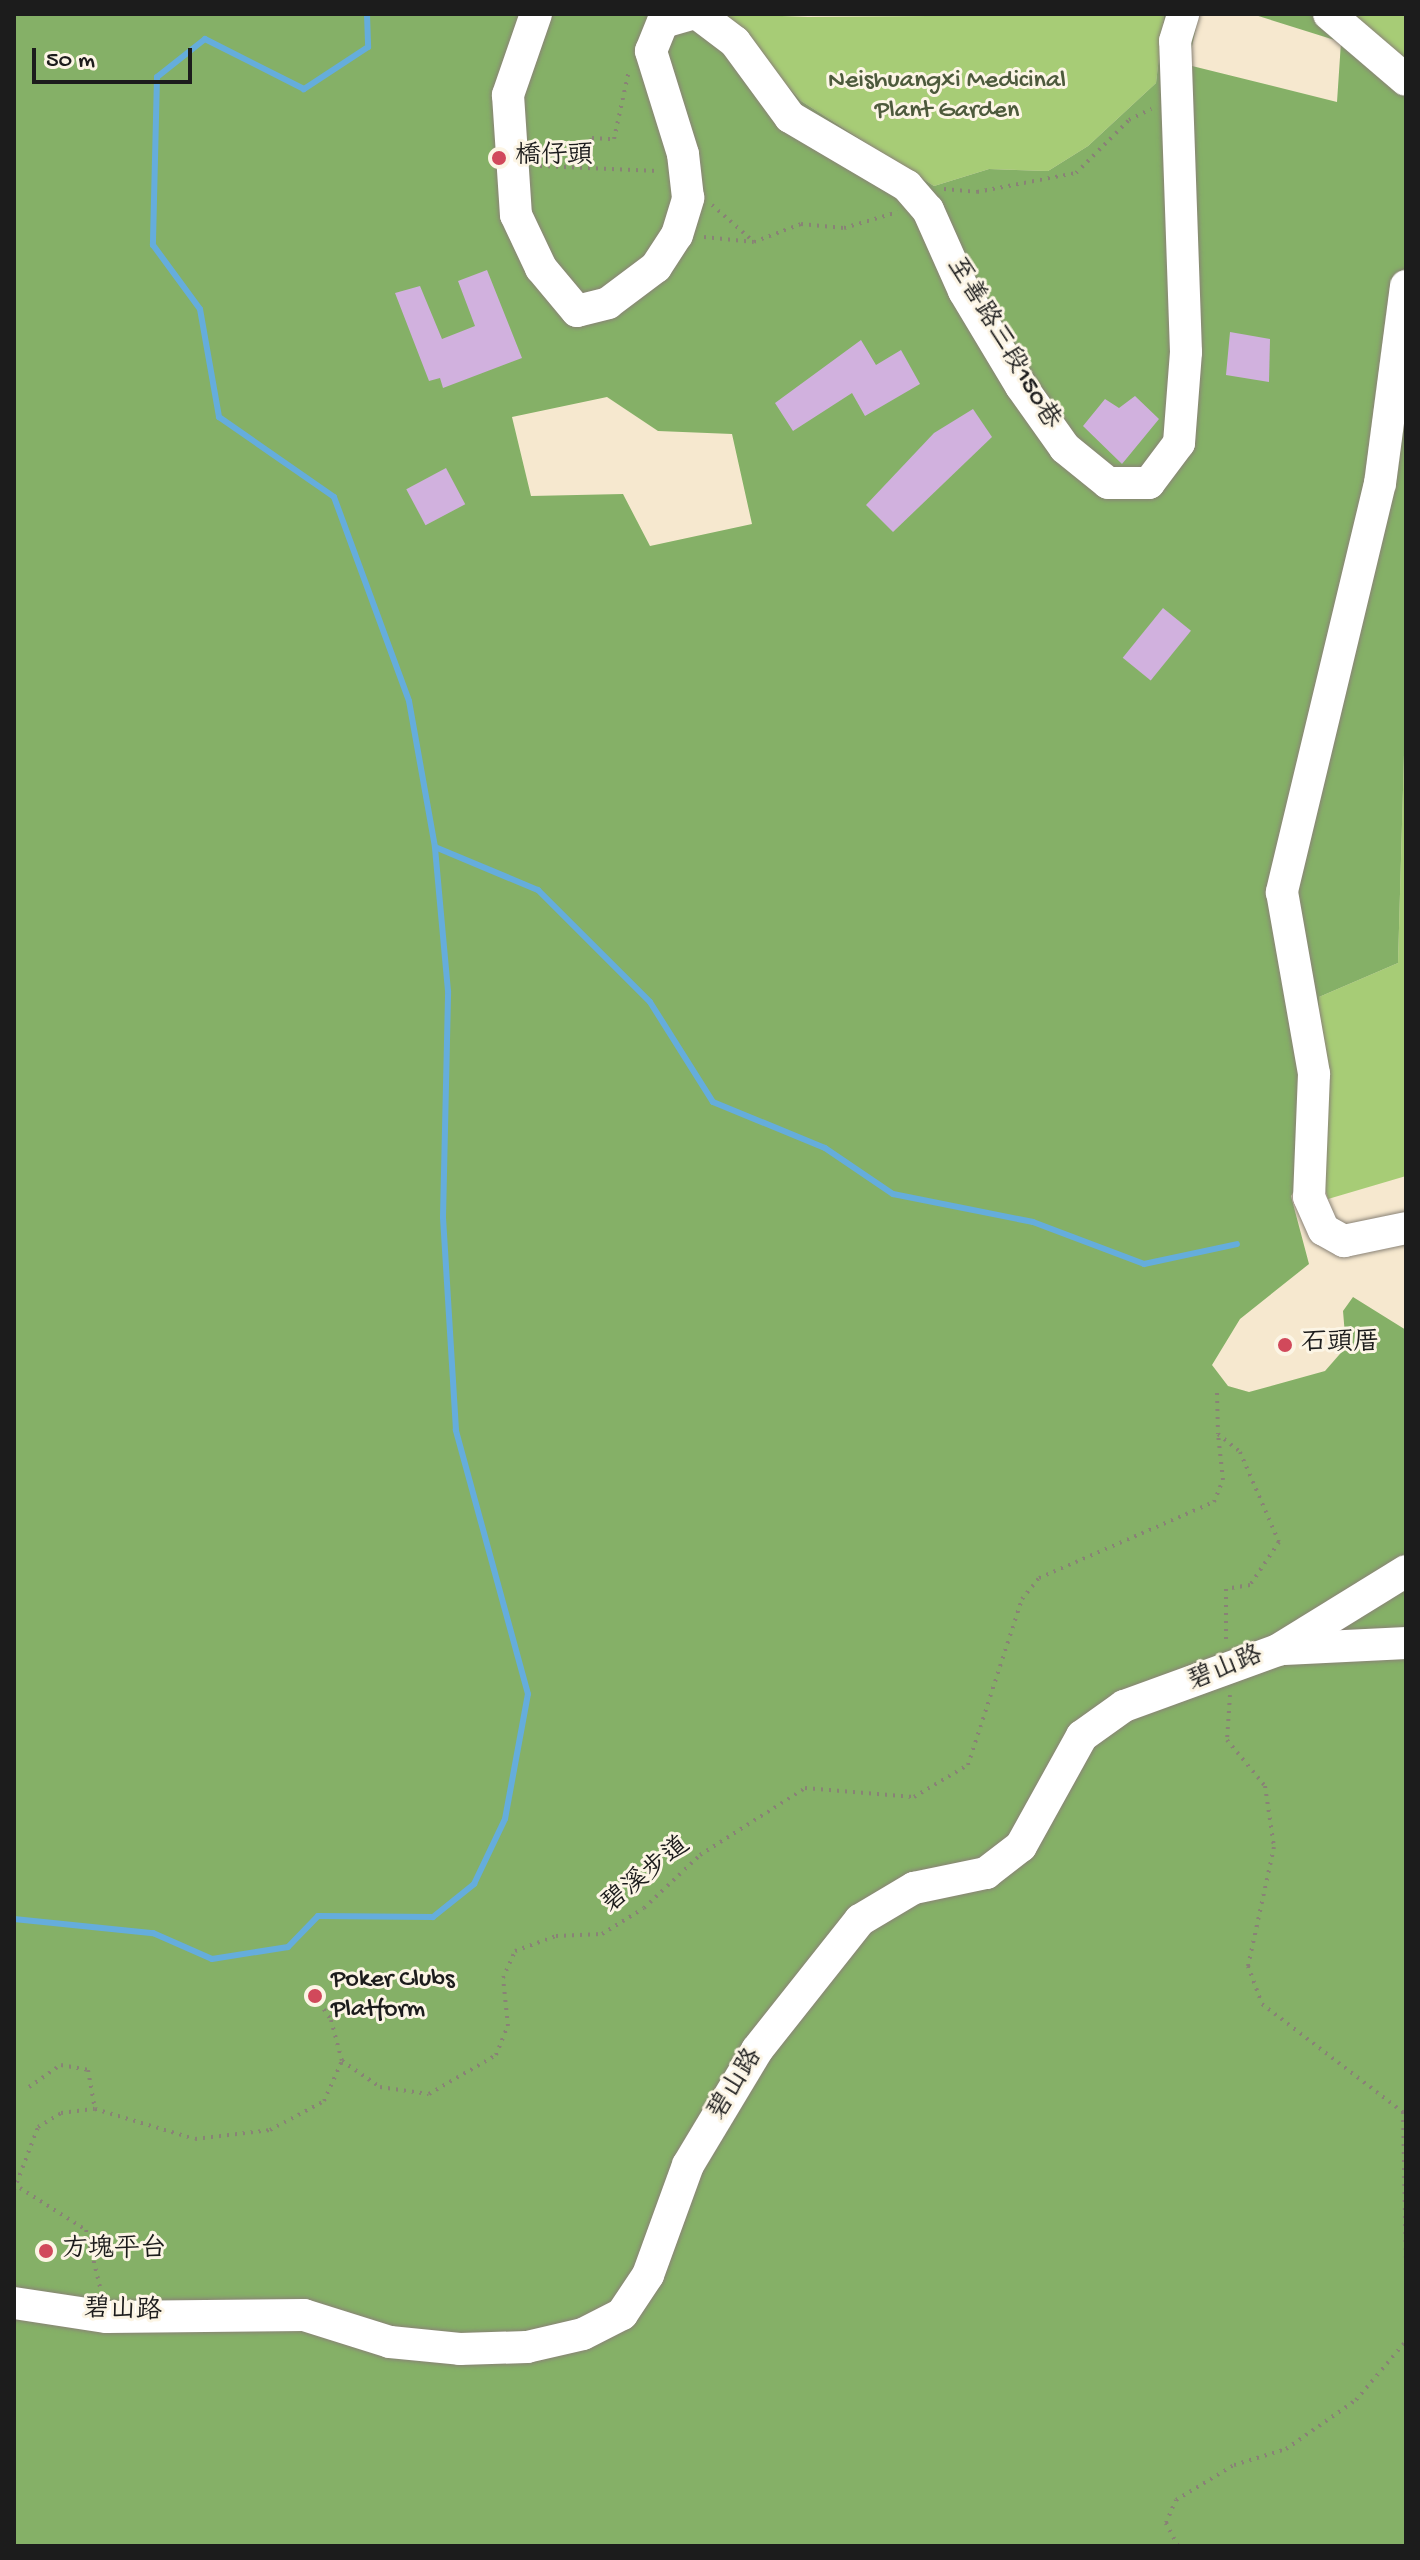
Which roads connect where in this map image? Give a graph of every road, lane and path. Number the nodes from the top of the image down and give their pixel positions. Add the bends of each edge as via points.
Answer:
1 (536, 14) edge
2 (691, 14) edge
3 (698, 14) edge
4 (1183, 14) edge
5 (1329, 14) edge
6 (630, 63) dead end
7 (1406, 80) edge
8 (1176, 97) junction
9 (509, 155) junction
10 (587, 163) junction
11 (907, 186) junction
12 (688, 198) junction
13 (677, 235) junction
14 (754, 242) junction
15 (1406, 286) edge
16 (1406, 1228) edge
17 (1217, 1393) dead end
18 (1218, 1434) junction
19 (1406, 1571) edge
20 (1406, 1643) edge
21 (1278, 1650) junction
22 (1223, 1672) junction
23 (315, 1996) dead end
24 (342, 2061) junction
25 (29, 2087) dead end
26 (95, 2109) junction
27 (1404, 2112) edge
28 (17, 2189) edge
29 (1406, 2265) edge
30 (14, 2303) edge
31 (107, 2317) junction
32 (1406, 2341) edge
33 (1178, 2546) edge

1 - 9 street via 508,95
2 - 12 street via 663,22 651,51
3 - 11 street, 至善路三段150巷 via 735,42 790,117
4 - 8 street, 至善路三段150巷 via 1175,41
5 - 7 street
6 - 10 path via 614,139 592,138
8 - 11 path via 1129,120 1076,173 977,192
8 - 11 street, 至善路三段150巷 via 1186,352 1179,443 1149,483 1108,483 1065,448 1021,386 964,291 928,210
9 - 10 path via 528,167
9 - 13 street via 516,215 541,268 577,311 608,303 656,267
10 - 12 path via 635,173 663,170 664,192
11 - 14 path via 892,197 898,212 844,228 801,224
12 - 13 street
12 - 14 path via 720,207
13 - 14 path
15 - 16 street via 1380,483 1282,892 1314,1074 1309,1197 1324,1230 1344,1241
17 - 18 path, 碧溪步道
18 - 22 path via 1240,1452 1279,1542 1250,1585 1226,1589
18 - 24 path, 碧溪步道 via 1223,1480 1214,1502 1039,1578 1022,1599 968,1765 914,1797 805,1788 700,1855 644,1908 602,1934 556,1936 515,1951 503,1978 508,2026 496,2055 429,2094 380,2087
19 - 21 street, 碧山路
20 - 21 street
21 - 22 street, 碧山路
22 - 27 path via 1231,1697 1227,1740 1265,1786 1274,1847 1248,1966 1262,2004
22 - 31 street, 碧山路 via 1124,1706 1082,1736 1021,1846 986,1873 914,1888 860,1920 757,2050 688,2165 648,2275 622,2314 583,2334 527,2347 460,2349 390,2342 304,2315
23 - 24 path via 331,2020
24 - 26 path via 324,2101 270,2130 195,2139
25 - 26 path via 61,2065 88,2070
26 - 28 path via 61,2113 38,2127
27 - 29 path
28 - 31 path via 86,2230
30 - 31 street, 碧山路
32 - 33 path via 1356,2400 1286,2449 1234,2465 1176,2500 1166,2523

